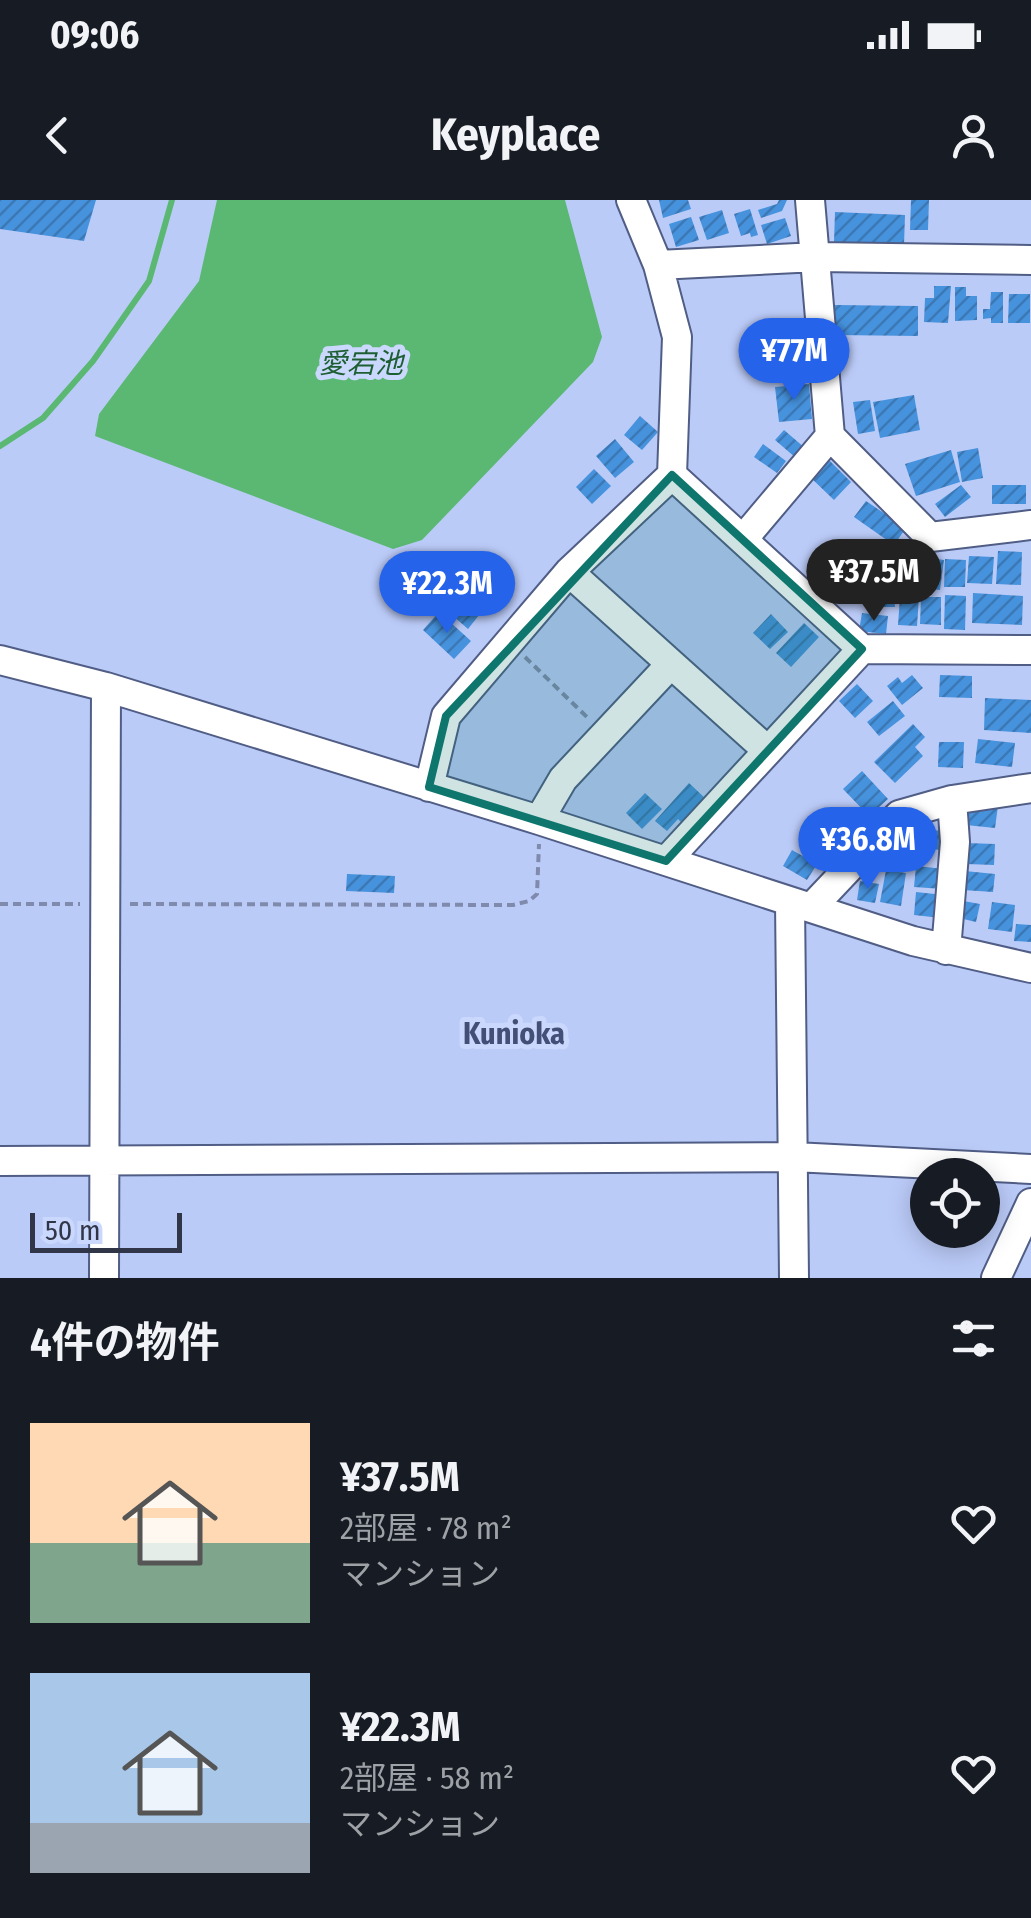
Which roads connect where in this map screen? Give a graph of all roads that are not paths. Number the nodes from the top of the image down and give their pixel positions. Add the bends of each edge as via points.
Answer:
1 (631, 200) edge
2 (810, 200) edge
3 (817, 257) junction
4 (1031, 260) edge
5 (658, 265) junction
6 (830, 436) junction
7 (672, 474) junction
8 (1031, 525) edge
9 (744, 538) junction
10 (570, 572) junction
11 (862, 649) junction
12 (1031, 650) edge
13 (0, 660) edge
14 (670, 665) junction
15 (106, 687) junction
16 (767, 750) junction
17 (429, 787) junction
18 (1031, 788) edge
19 (952, 800) junction
20 (540, 820) junction
21 (666, 861) junction
22 (801, 905) junction
23 (946, 950) junction
24 (1031, 968) edge
25 (794, 1158) junction
26 (102, 1160) junction
27 (0, 1161) edge
28 (1031, 1168) edge
29 (1031, 1203) edge
30 (104, 1278) edge
31 (794, 1278) edge
32 (996, 1278) edge

1 - 5 street
2 - 3 street
3 - 4 street
3 - 5 street
3 - 6 street
5 - 7 street via 677,337
6 - 8 street via 930,537
6 - 9 street
7 - 9 street
7 - 10 street
9 - 11 street
10 - 14 street
10 - 17 street via 446,716
11 - 12 street
11 - 16 street
13 - 15 street
14 - 16 street
14 - 20 street via 563,779
15 - 17 street
15 - 26 street
16 - 21 street
17 - 20 street
18 - 19 street
19 - 22 street via 899,816
19 - 23 street
20 - 21 street
21 - 22 street
22 - 23 street
22 - 25 street
23 - 24 street
25 - 26 street
25 - 28 street
25 - 31 street
26 - 27 street
26 - 30 street
29 - 32 street

